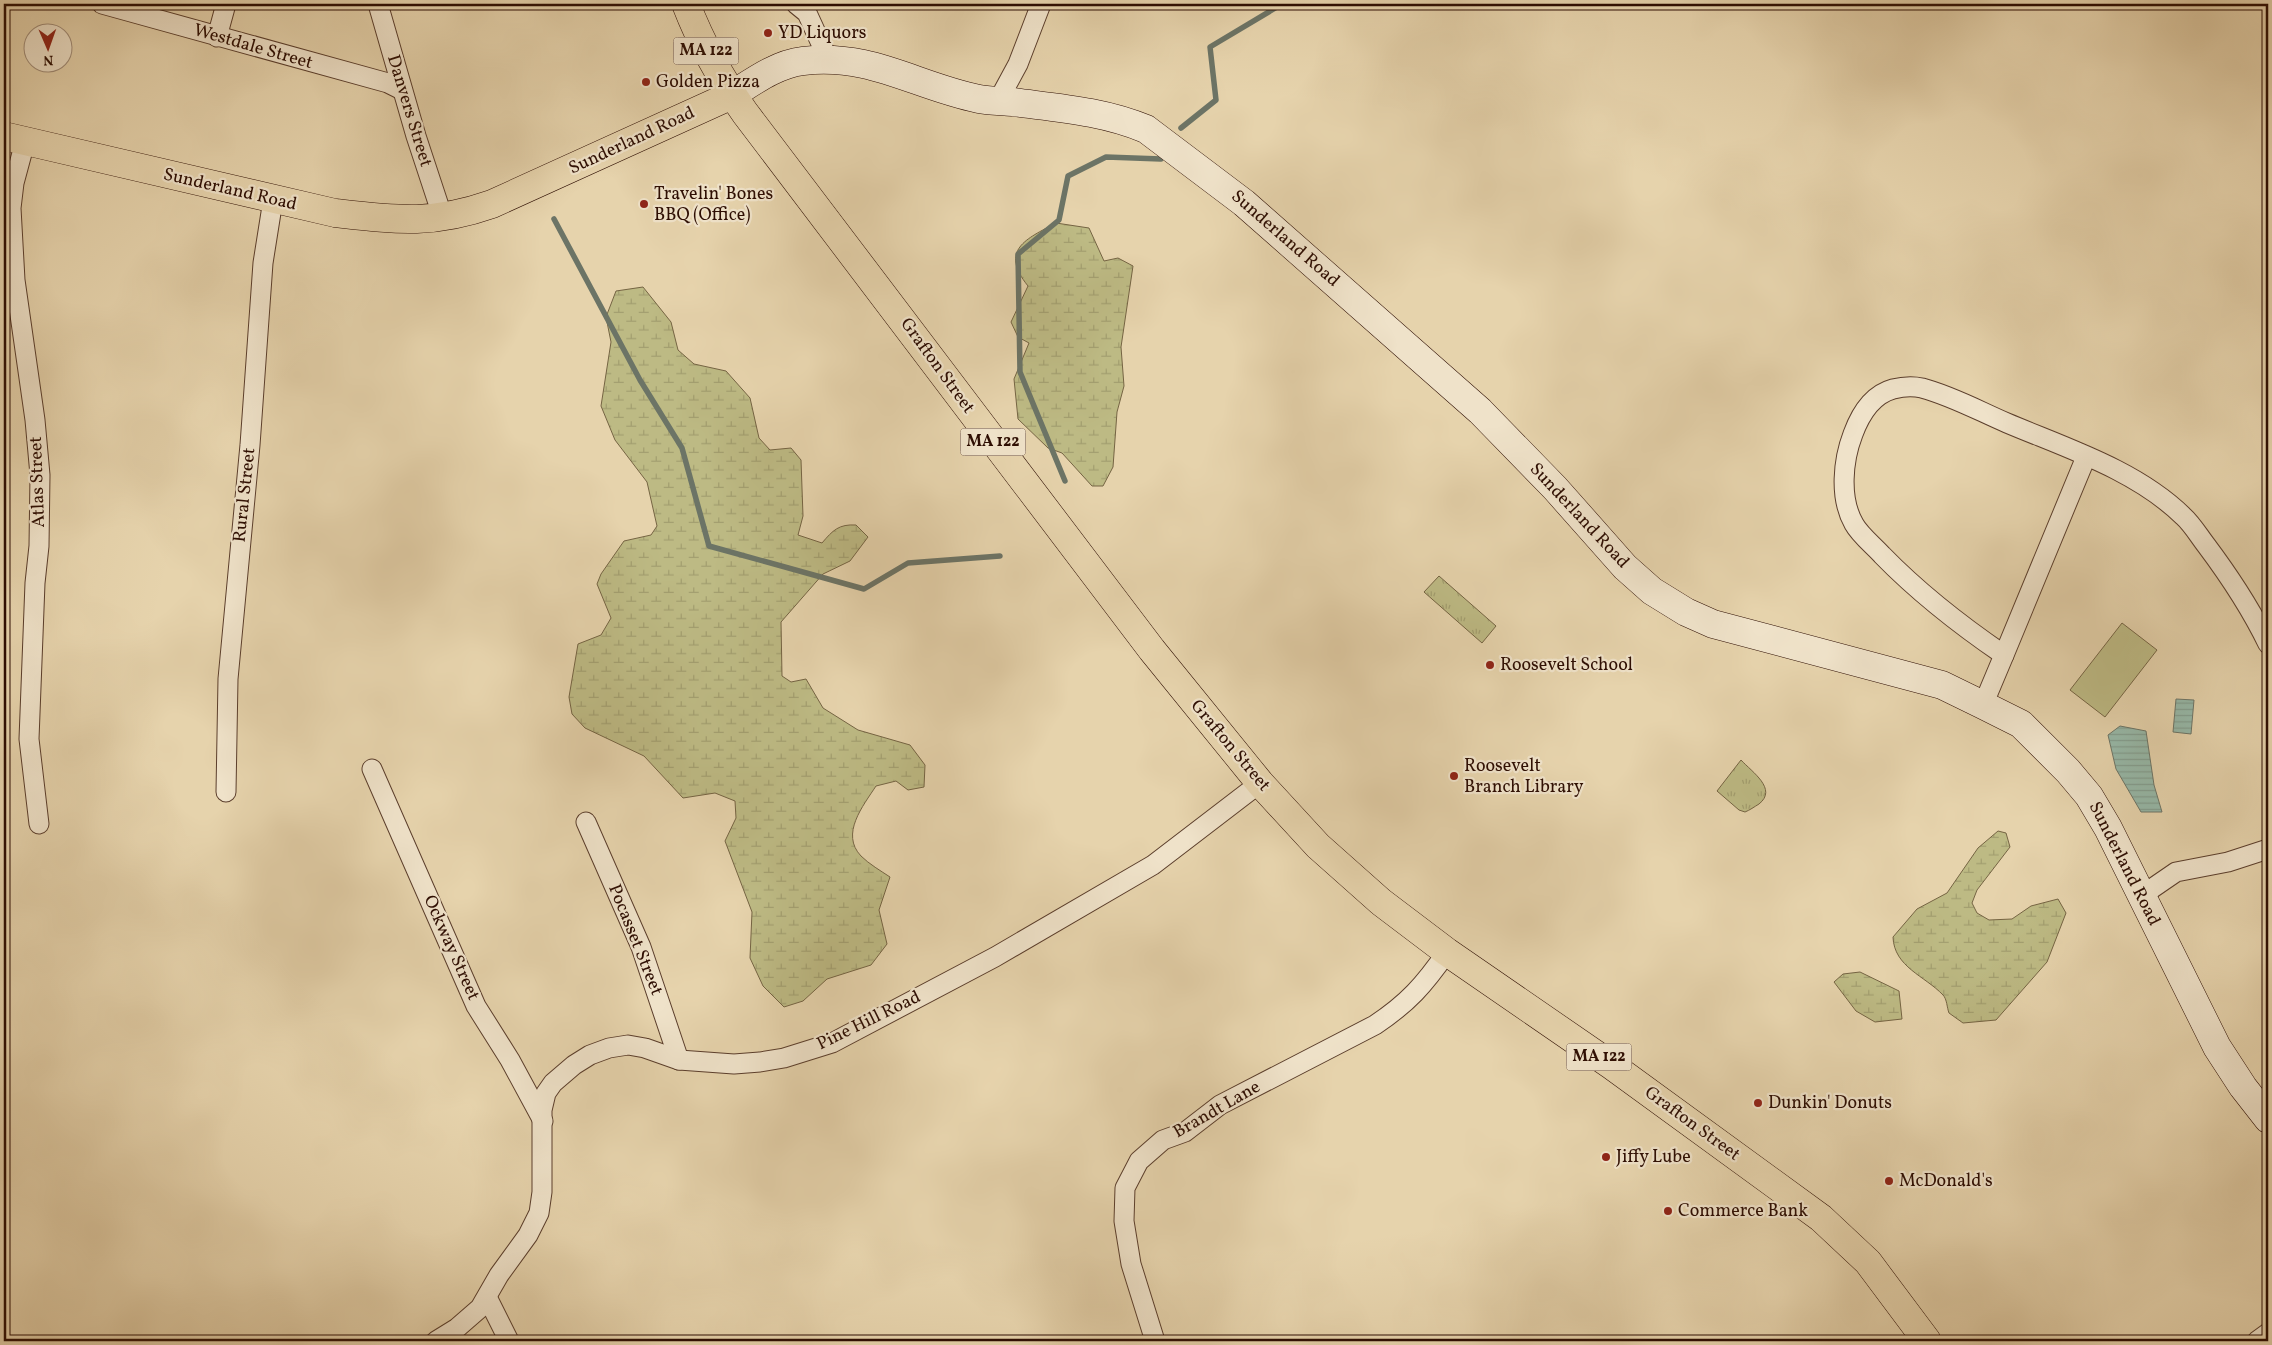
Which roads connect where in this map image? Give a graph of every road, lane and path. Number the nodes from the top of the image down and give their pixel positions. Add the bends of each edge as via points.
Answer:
1 (102, 4) edge
2 (226, 4) edge
3 (378, 4) edge
4 (686, 4) edge
5 (1041, 4) edge
6 (805, 7) edge
7 (217, 37) junction
8 (828, 59) junction
9 (402, 90) junction
10 (732, 95) junction
11 (998, 101) junction
12 (14, 139) edge
13 (273, 200) junction
14 (443, 218) junction
15 (2086, 457) junction
16 (2268, 644) edge
17 (2004, 655) junction
18 (1983, 705) junction
19 (372, 769) dead end
20 (1260, 783) junction
21 (226, 792) dead end
22 (586, 822) dead end
23 (38, 824) dead end
24 (2268, 849) edge
25 (2141, 896) junction
26 (1447, 952) junction
27 (679, 1060) junction
28 (2268, 1119) edge
29 (542, 1121) junction
30 (487, 1298) junction
31 (2268, 1333) edge
32 (436, 1341) edge
33 (509, 1341) edge
34 (1155, 1341) edge
35 (1927, 1341) edge
36 (2257, 1341) edge

1 - 7 street, Westdale Street
2 - 7 street
3 - 9 street, Danvers Street
4 - 10 main road, Grafton Street / MA 122 via 707,53
5 - 11 street via 1018,64
6 - 8 street
7 - 9 street, Westdale Street via 388,83
8 - 10 street, Sunderland Road via 790,63
8 - 11 street, Sunderland Road via 878,66 957,94
9 - 14 street, Danvers Street
10 - 14 main road, Sunderland Road via 492,204
10 - 20 main road, Grafton Street / MA 122 via 1152,650
11 - 18 street, Sunderland Road via 1112,117 1146,129 1166,143 1244,203 1480,411 1555,488 1625,567 1652,591 1686,612 1734,631 1942,685
12 - 13 main road, Sunderland Road
12 - 23 street, Atlas Street via 11,208 15,280 36,420 40,475 30,739
13 - 14 main road, Sunderland Road via 379,220
13 - 21 street, Rural Street via 263,263 228,679
15 - 16 street via 2161,497 2185,517 2229,576
15 - 17 street
15 - 17 street via 1946,395 1919,388 1892,389 1872,401 1861,415 1845,462 1847,500 1854,525 1901,574 1956,622
17 - 18 street
18 - 25 street, Sunderland Road via 2020,724 2089,796
19 - 29 street, Ockway Street via 476,1006 510,1060
20 - 26 main road, Grafton Street / MA 122 via 1342,869
20 - 27 street, Pine Hill Road via 1153,865 994,957 832,1043 760,1062 707,1064
22 - 27 street, Pocasset Street via 641,946
24 - 25 street via 2228,862 2176,872
25 - 28 street, Sunderland Road via 2217,1047
26 - 34 street, Brandt Lane via 1422,986 1375,1025 1218,1106 1185,1132 1162,1140 1139,1161 1125,1188 1124,1221 1131,1264
26 - 35 main road, Grafton Street / MA 122 via 1821,1218 1868,1262
27 - 29 street, Pine Hill Road via 628,1045 590,1055 553,1082 546,1093
29 - 30 street, Pine Hill Road via 542,1192 538,1213 528,1235
30 - 32 street, Pine Hill Road via 457,1328
30 - 33 street
31 - 36 street

